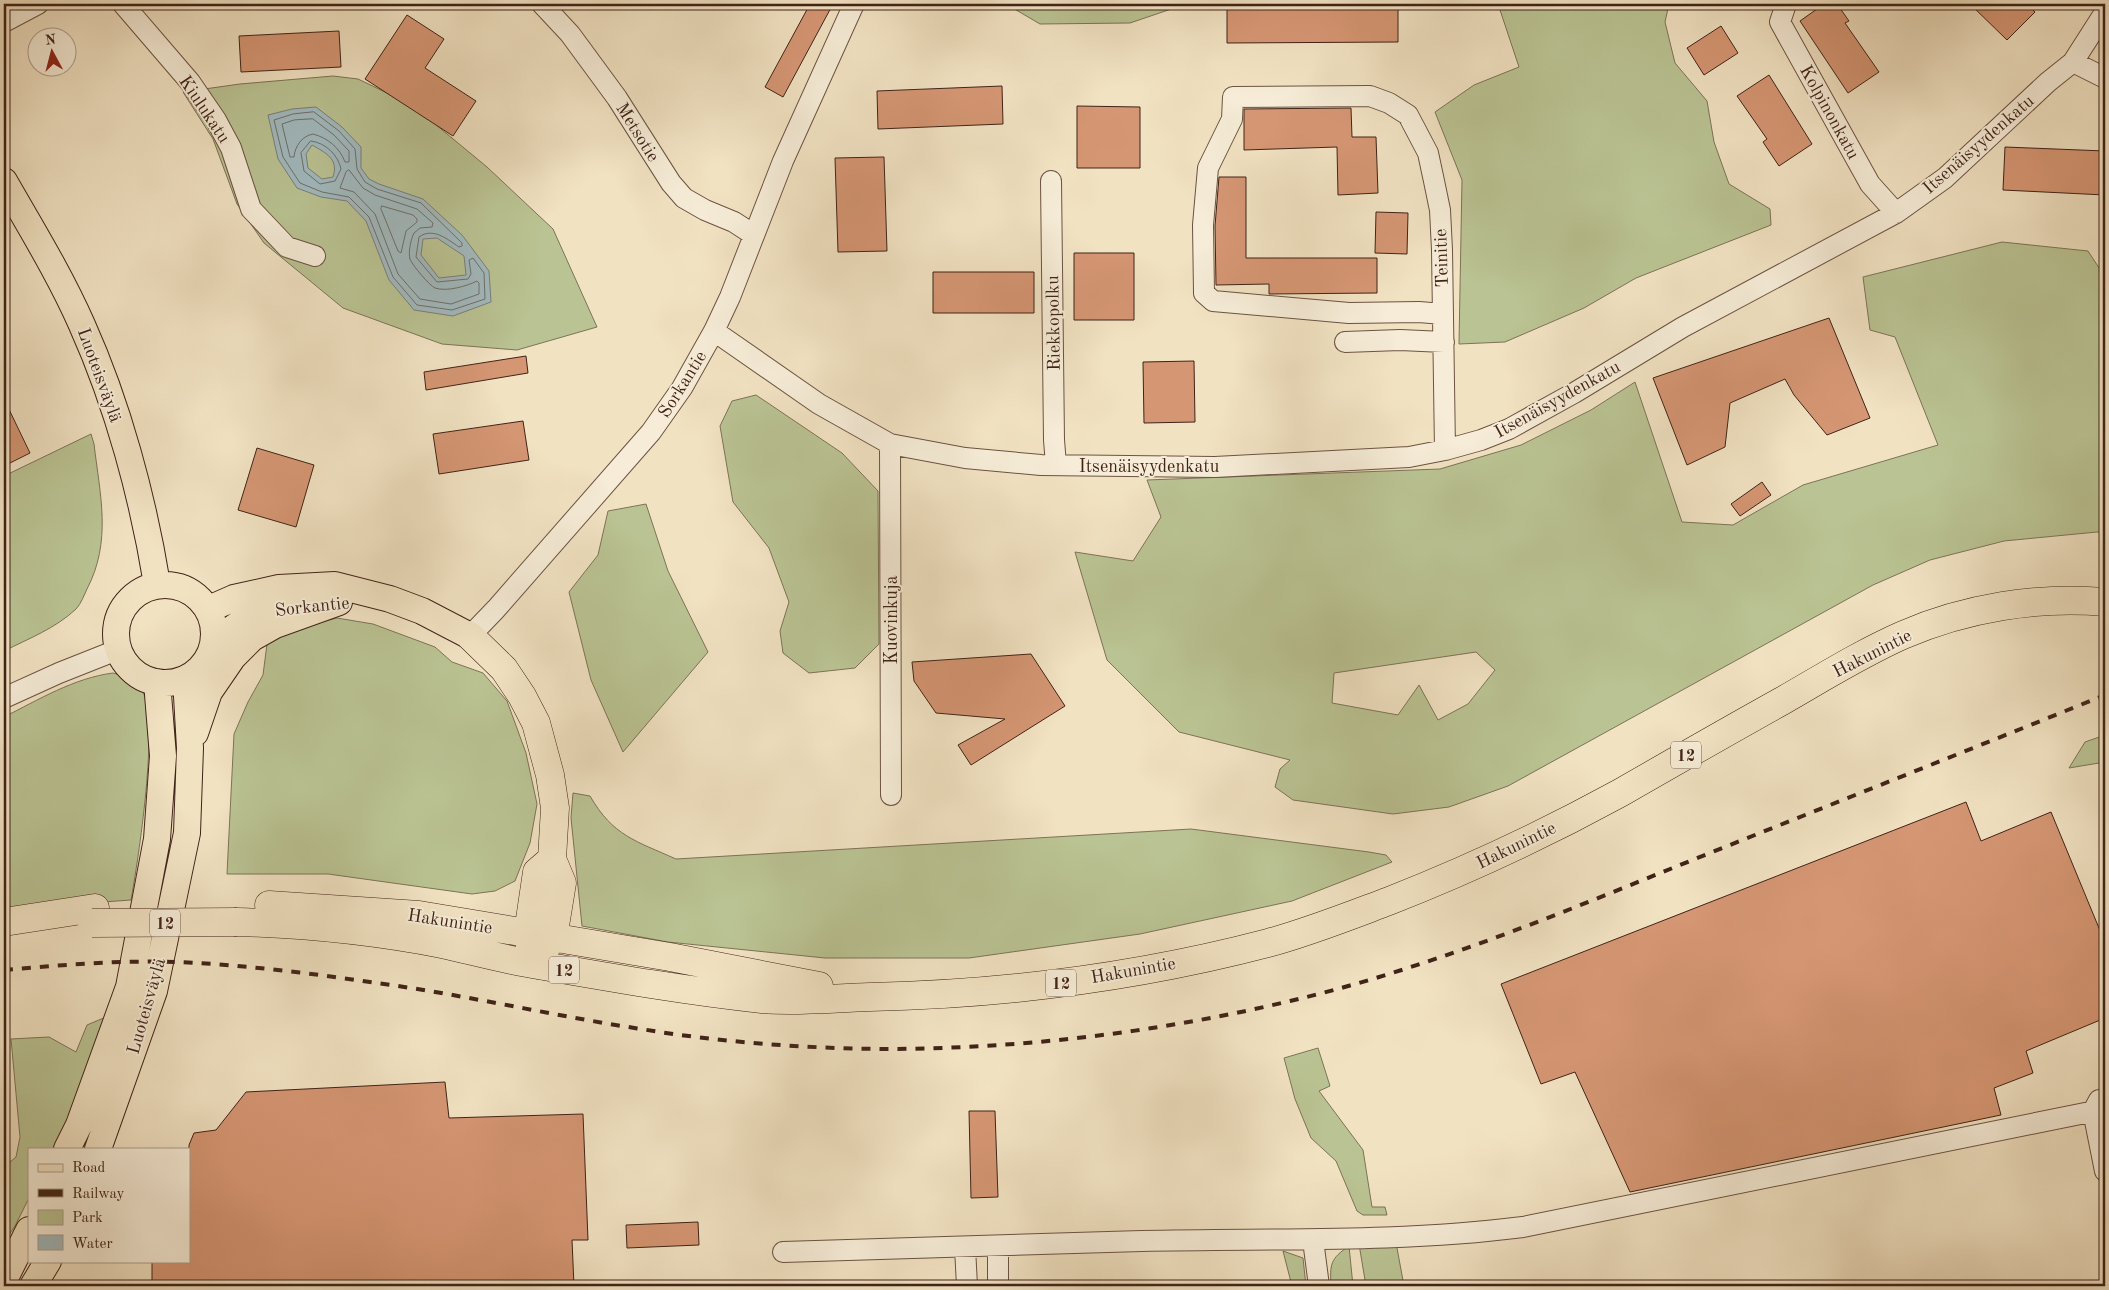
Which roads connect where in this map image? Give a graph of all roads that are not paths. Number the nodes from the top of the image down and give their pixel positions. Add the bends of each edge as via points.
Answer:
1 (38, 4) edge
2 (123, 4) edge
3 (542, 4) edge
4 (854, 4) edge
5 (1786, 4) edge
6 (2105, 12) edge
7 (4, 22) edge
8 (2073, 62) junction
9 (2105, 78) edge
10 (4, 181) edge
11 (1051, 181) dead end
12 (1896, 214) junction
13 (754, 235) junction
14 (315, 256) dead end
15 (1443, 314) junction
16 (714, 331) junction
17 (1345, 342) dead end
18 (1444, 342) junction
19 (890, 444) junction
20 (1445, 450) junction
21 (1056, 465) junction
22 (157, 584) junction
23 (390, 599) junction
24 (339, 602) junction
25 (2105, 602) edge
26 (209, 609) junction
27 (470, 636) junction
28 (214, 643) junction
29 (117, 650) junction
30 (186, 679) junction
31 (157, 682) junction
32 (4, 698) edge
33 (190, 748) junction
34 (891, 795) dead end
35 (239, 913) junction
36 (4, 922) edge
37 (540, 936) junction
38 (532, 964) junction
39 (892, 996) junction
40 (2101, 1106) edge
41 (67, 1148) edge
42 (98, 1148) edge
43 (2105, 1171) edge
44 (28, 1232) edge
45 (1314, 1240) junction
46 (998, 1246) junction
47 (965, 1247) junction
48 (783, 1252) dead end
49 (47, 1262) edge
50 (48, 1262) edge
51 (5, 1276) edge
52 (33, 1286) edge
53 (42, 1286) edge
54 (967, 1286) edge
55 (998, 1286) edge
56 (1319, 1286) edge

1 - 7 street
2 - 14 street, Kiulukatu via 190,82 216,120 231,148 251,209 287,248
3 - 13 street, Metsotie via 570,34 617,98 684,198
4 - 13 street, Sorkantie via 783,161
5 - 12 street, Kolpinonkatu via 1780,22 1870,184
6 - 8 street, Itsenäisyydenkatu
8 - 9 street
8 - 12 street, Itsenäisyydenkatu via 1945,178
10 - 22 main road, Luoteisväylä via 74,308 100,368 137,492
11 - 21 street, Riekkopolku
12 - 20 street, Itsenäisyydenkatu via 1683,327 1509,429
13 - 16 street, Sorkantie
15 - 15 street, Teinitie via 1440,210 1428,153 1408,115 1390,103 1370,96 1234,97 1232,119 1208,168 1203,225 1204,293 1213,302 1349,313
15 - 18 street, Teinitie
16 - 19 street, Itsenäisyydenkatu via 819,404
16 - 27 street, Sorkantie via 682,388 651,432
17 - 18 street
18 - 20 street, Teinitie
19 - 21 street, Itsenäisyydenkatu via 965,458
19 - 34 street, Kuovinkuja
20 - 21 street, Itsenäisyydenkatu via 1409,457 1215,467
22 - 26 main road via 186,588 201,598
22 - 29 main road via 129,600 117,620
23 - 24 main road, Sorkantie
23 - 26 main road, Sorkantie via 335,585 279,588 234,598
23 - 27 main road, Sorkantie via 422,611
24 - 28 main road, Sorkantie via 274,607 244,620
24 - 33 main road via 275,625 252,638 233,656 209,692
25 - 39 highway, Hakunintie / 12 via 2018,604 1959,616 1902,636 1532,839 1435,883 1335,922 1272,942 1096,978 1028,988
26 - 28 main road via 216,633
27 - 37 highway via 504,669 522,696 536,723 550,775 555,808 552,859 562,883
28 - 30 main road via 202,666
29 - 31 main road via 127,668
29 - 32 street
30 - 31 main road
30 - 33 main road, Luoteisväylä
31 - 41 main road, Luoteisväylä via 163,756 154,857 129,987
33 - 42 main road, Luoteisväylä via 187,833 154,991
35 - 36 highway, Hakunintie / 12 via 93,916
35 - 37 highway, Hakunintie / 12 via 419,915
35 - 38 highway, Hakunintie / 12 via 277,923 359,931 438,944
37 - 38 highway
37 - 39 highway, Hakunintie / 12 via 670,957 793,982
38 - 39 highway, Hakunintie / 12 via 770,1000
40 - 43 street
40 - 45 street via 1523,1227 1470,1234
44 - 51 main road
45 - 46 street
45 - 56 street
46 - 47 street
46 - 55 street
47 - 48 street
47 - 54 street
49 - 52 main road
50 - 53 main road

